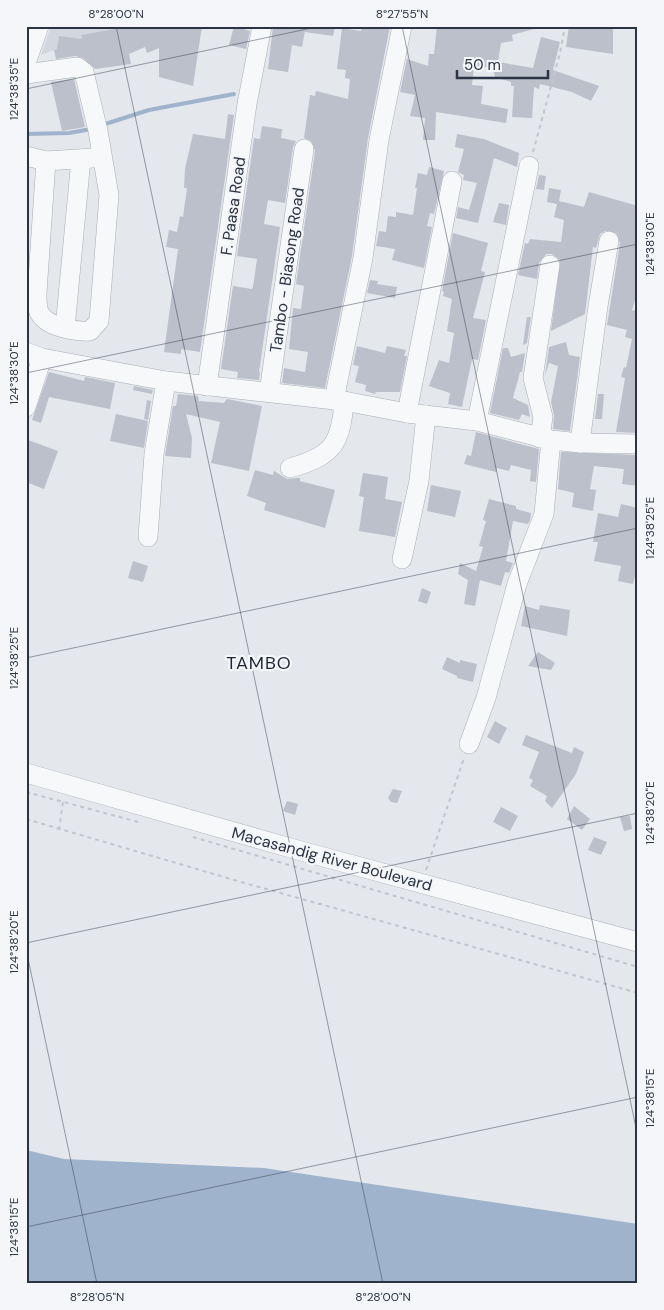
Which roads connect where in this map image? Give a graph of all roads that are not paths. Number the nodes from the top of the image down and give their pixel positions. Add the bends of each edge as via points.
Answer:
1 (39, 26) edge
2 (262, 26) edge
3 (402, 26) edge
4 (26, 63) edge
5 (26, 74) edge
6 (304, 149) dead end
7 (26, 156) edge
8 (102, 158) junction
9 (81, 159) junction
10 (46, 161) junction
11 (529, 166) road end
12 (452, 181) dead end
13 (609, 241) dead end
14 (550, 265) dead end
15 (65, 328) junction
16 (34, 355) edge
17 (166, 381) junction
18 (207, 386) junction
19 (269, 392) junction
20 (339, 401) junction
21 (26, 407) edge
22 (407, 413) junction
23 (426, 415) junction
24 (477, 420) junction
25 (546, 439) junction
26 (580, 444) junction
27 (638, 444) edge
28 (290, 468) dead end
29 (148, 538) dead end
30 (402, 560) dead end
31 (469, 744) road end
32 (26, 773) edge
33 (638, 942) edge

1 - 4 street
2 - 18 street, F. Paasa Road via 247,104
3 - 20 street via 383,116 364,258
5 - 8 street via 82,69
6 - 19 street, Tambo - Biasong Road
7 - 10 street
8 - 9 street
8 - 15 street via 109,195 99,321 90,332
9 - 10 street
9 - 15 street
10 - 15 street via 38,309 44,318
11 - 24 street
12 - 22 street
13 - 26 street
14 - 25 street via 533,378
16 - 17 street
16 - 21 street
17 - 18 street
17 - 29 street via 154,454
18 - 19 street
19 - 20 street
20 - 22 street
20 - 28 street via 343,422 330,450 321,458
22 - 23 street
23 - 24 street
23 - 30 street via 419,481
24 - 25 street
25 - 26 street
25 - 31 street via 544,514 517,584 486,698
26 - 27 street
32 - 33 street, Macasandig River Boulevard

